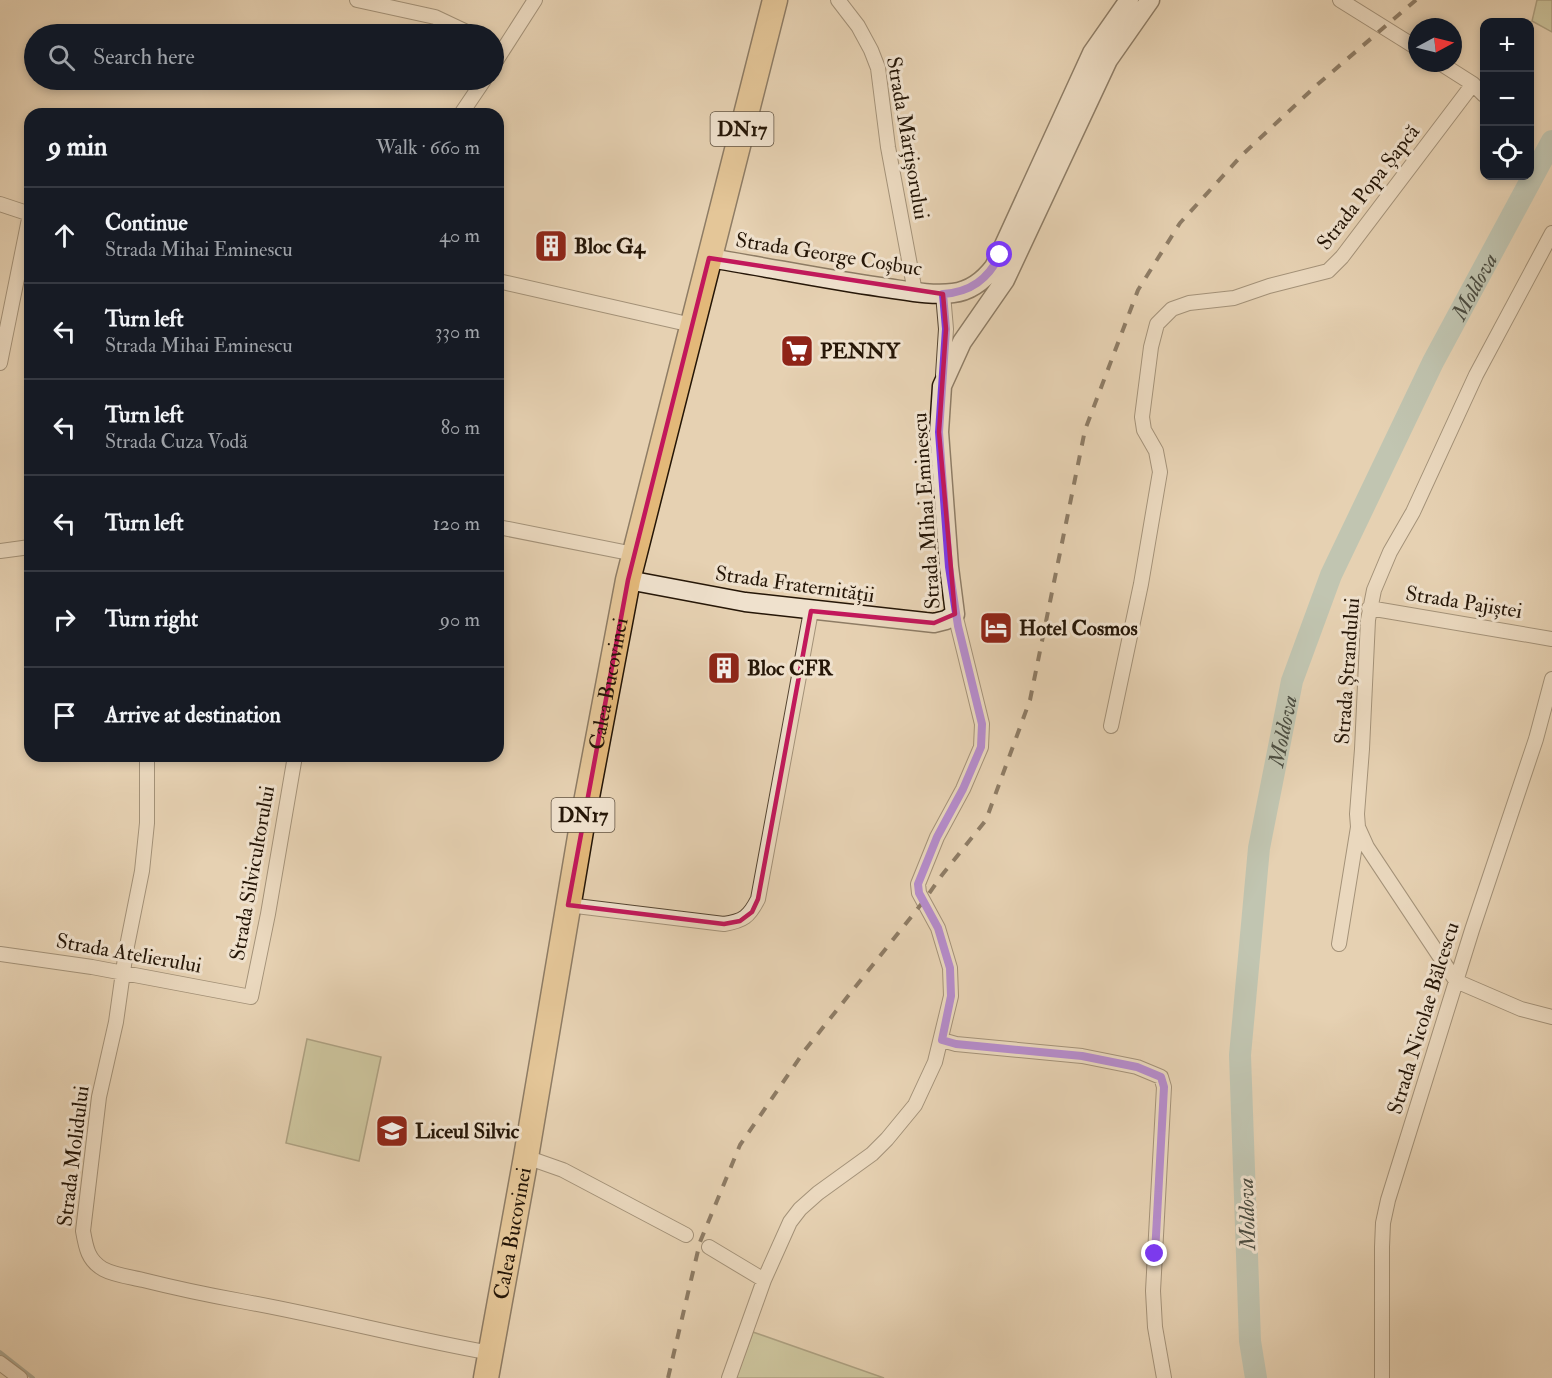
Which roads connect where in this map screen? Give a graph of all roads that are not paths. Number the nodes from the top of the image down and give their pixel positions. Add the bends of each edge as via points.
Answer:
1 (357, 0) edge
2 (535, 0) edge
3 (775, 0) edge
4 (838, 0) edge
5 (1129, 0) edge
6 (1150, 0) edge
7 (1340, 0) edge
8 (450, 24) edge
9 (1408, 42) edge
10 (504, 45) edge
11 (1454, 72) edge
12 (1473, 84) junction
13 (477, 90) edge
14 (1480, 90) edge
15 (465, 108) edge
16 (0, 204) edge
17 (24, 212) edge
18 (1552, 233) edge
19 (24, 244) edge
20 (709, 258) junction
21 (504, 282) edge
22 (915, 292) junction
23 (943, 294) junction
24 (692, 325) junction
25 (0, 363) edge
26 (942, 387) junction
27 (504, 528) edge
28 (24, 548) edge
29 (0, 551) edge
30 (634, 554) junction
31 (628, 580) junction
32 (1369, 608) junction
33 (811, 611) junction
34 (955, 614) junction
35 (1552, 639) edge
36 (1552, 679) edge
37 (1111, 726) dead end
38 (147, 762) edge
39 (294, 762) edge
40 (1358, 827) junction
41 (568, 905) junction
42 (1339, 944) dead end
43 (0, 954) edge
44 (123, 974) junction
45 (1456, 981) junction
46 (251, 998) joint
47 (1552, 1017) edge
48 (942, 1040) junction
49 (526, 1157) junction
50 (686, 1235) dead end
51 (708, 1247) dead end
52 (764, 1280) junction
53 (491, 1353) junction
54 (0, 1363) edge
55 (20, 1378) edge
56 (486, 1378) edge
57 (729, 1378) edge
58 (1164, 1378) edge
59 (1382, 1378) edge

1 - 8 street via 435,17
2 - 10 street
3 - 20 highway, Calea Bucovinei / DN17
4 - 22 street, Strada Mărțișorului via 858,26 878,68 888,147
5 - 23 street via 1092,54 994,267 975,285
6 - 26 street, Strada Mihai Eminescu via 1108,60 1005,280 962,342
7 - 9 street
11 - 12 street
12 - 14 street
12 - 37 street, Strada Popa Șapcă via 1328,271 1234,298 1189,303 1172,309 1157,324 1142,417 1160,472
13 - 15 street
16 - 17 street
18 - 32 street, Strada Ștrandului via 1476,375 1413,512 1390,552
19 - 25 street
20 - 22 street, Strada George Coșbuc
20 - 24 highway, Calea Bucovinei / DN17
21 - 24 street
22 - 23 street, Strada George Coșbuc
23 - 26 street, Strada Mihai Eminescu via 946,329
24 - 30 highway, Calea Bucovinei / DN17
26 - 34 street, Strada Mihai Eminescu via 939,432
27 - 30 street
28 - 29 street
30 - 31 highway, Calea Bucovinei / DN17
31 - 33 street, Strada Fraternității via 745,603
31 - 41 highway, Calea Bucovinei / DN17
32 - 35 street, Strada Pajiștei
32 - 40 street, Strada Ștrandului
33 - 34 street, Strada Fraternității via 934,623
33 - 41 street via 758,899 752,912 740,921 724,924
34 - 48 street, Strada Mihai Eminescu via 982,724 981,747 918,884 938,928 950,968 951,996
36 - 45 street, Strada Nicolae Bălcescu
38 - 44 street, Strada Molidului via 144,852
39 - 46 street, Strada Silvicultorului
40 - 42 street
40 - 45 street, Strada Ștrandului via 1367,847
41 - 49 highway, Calea Bucovinei / DN17
43 - 44 street, Strada Atelierului
44 - 46 street, Strada Atelierului
44 - 53 street, Strada Molidului via 99,1097 86,1199 83,1231 86,1251 94,1263 106,1271 210,1296
45 - 47 street via 1521,1009
45 - 59 street, Strada Nicolae Bălcescu via 1383,1223
48 - 52 street via 915,1105 872,1154 800,1209 790,1222
48 - 58 street via 1082,1056 1137,1067 1161,1077 1164,1087 1153,1291
49 - 50 street via 563,1170
49 - 53 highway, Calea Bucovinei / DN17
51 - 52 street
52 - 57 street
53 - 56 highway, Calea Bucovinei / DN17
54 - 55 street

